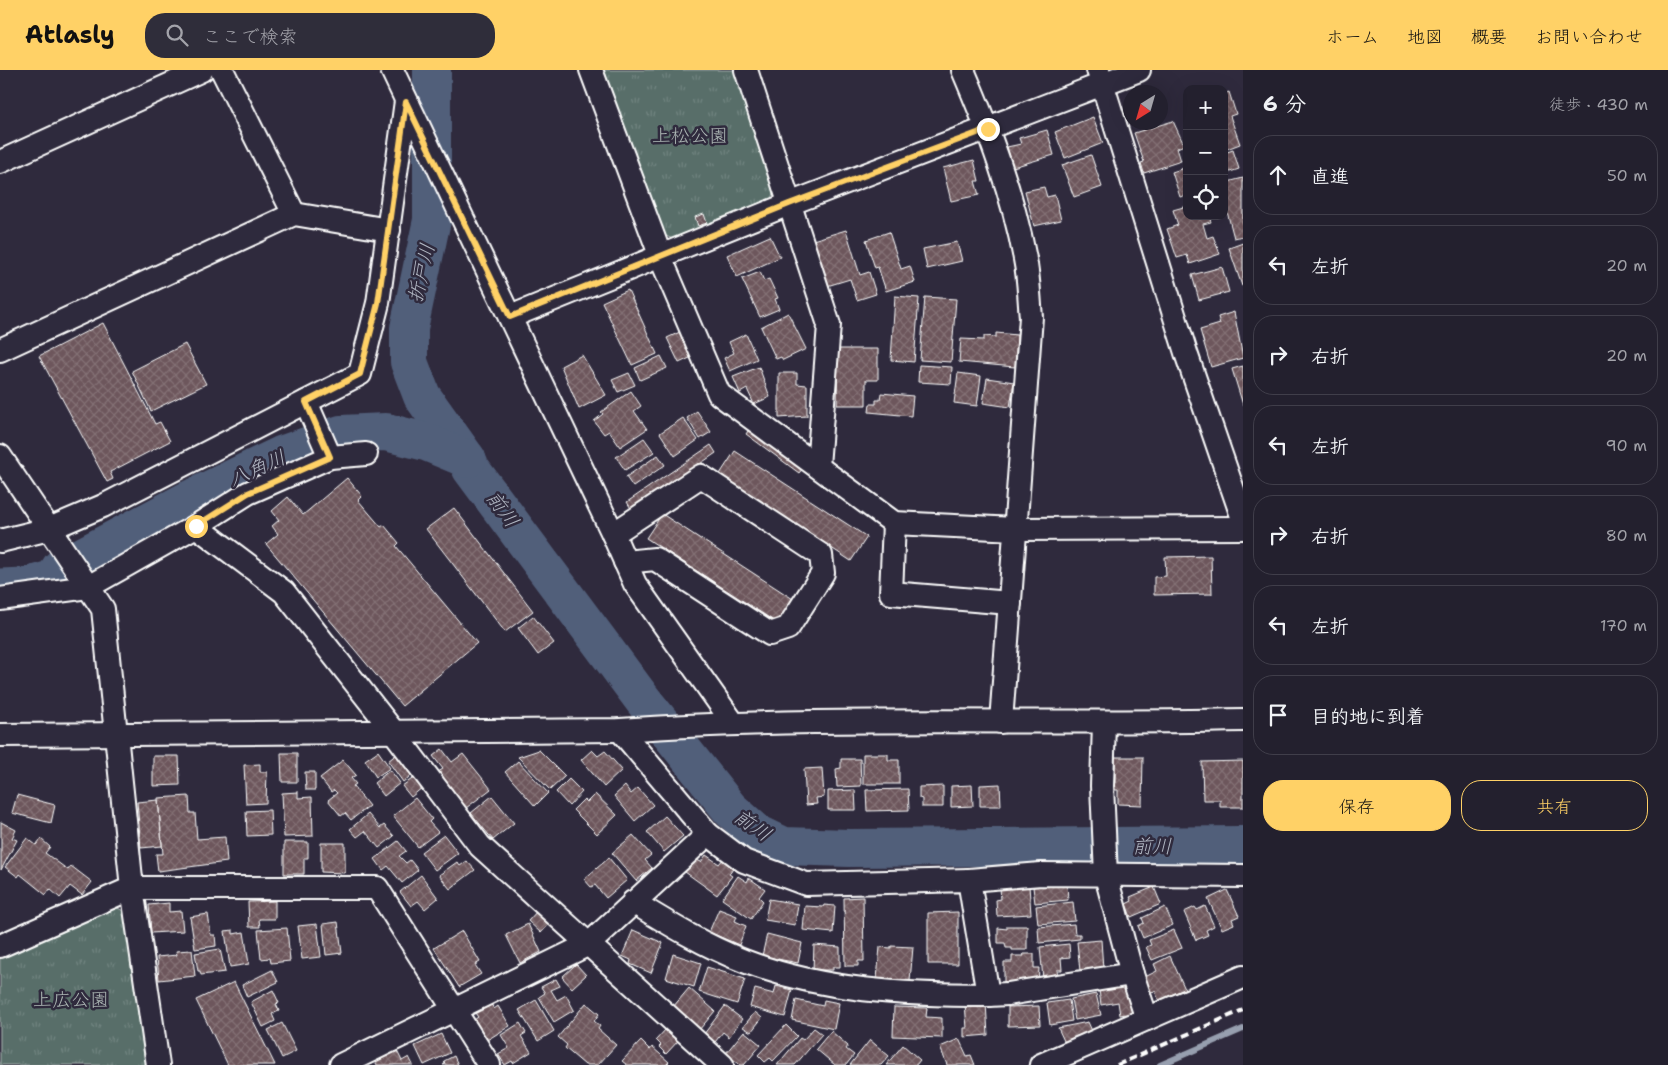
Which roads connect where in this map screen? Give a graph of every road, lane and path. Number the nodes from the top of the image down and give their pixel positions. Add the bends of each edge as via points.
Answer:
1 (202, 70) edge
2 (222, 70) edge
3 (392, 70) edge
4 (591, 70) edge
5 (746, 70) edge
6 (963, 70) edge
7 (1139, 70) edge
8 (1100, 77) edge
9 (407, 102) junction
10 (988, 129) junction
11 (0, 162) edge
12 (789, 204) junction
13 (294, 214) junction
14 (389, 230) junction
15 (660, 257) junction
16 (510, 317) junction
17 (0, 350) edge
18 (306, 402) junction
19 (366, 454) dead end
20 (0, 456) edge
21 (330, 456) junction
22 (818, 466) junction
23 (1243, 519) edge
24 (894, 523) junction
25 (196, 526) junction
26 (1243, 528) edge
27 (1015, 529) junction
28 (53, 533) junction
29 (613, 534) junction
30 (0, 541) edge
31 (625, 562) junction
32 (87, 586) junction
33 (0, 600) edge
34 (1010, 603) junction
35 (1243, 720) edge
36 (1001, 722) junction
37 (1104, 723) junction
38 (734, 724) junction
39 (621, 730) junction
40 (393, 731) junction
41 (114, 734) junction
42 (0, 735) edge
43 (708, 834) junction
44 (1106, 875) junction
45 (1243, 876) edge
46 (969, 880) junction
47 (132, 888) junction
48 (633, 902) junction
49 (589, 944) junction
50 (0, 946) edge
51 (1132, 974) junction
52 (1243, 977) edge
53 (988, 995) junction
54 (454, 1009) junction
55 (1147, 1019) junction
56 (158, 1065) edge
57 (341, 1065) edge
58 (489, 1065) edge
59 (722, 1065) edge
60 (1041, 1065) edge

1 - 11 street
2 - 13 street
3 - 9 street
4 - 15 street
5 - 12 street
6 - 10 street
7 - 8 street
8 - 10 street
8 - 23 street
9 - 14 street
9 - 16 street
10 - 12 street
10 - 27 street via 1014,210 1026,261 1031,317
12 - 15 street
12 - 22 street via 829,325
13 - 14 street
13 - 17 street
14 - 18 street via 378,303 360,374
15 - 16 street
15 - 22 street via 719,394
16 - 29 street
18 - 21 street
18 - 28 street
19 - 21 street
20 - 28 street
21 - 25 street via 248,493
22 - 24 street
24 - 27 street
24 - 34 street via 890,593
25 - 32 street
25 - 40 street via 284,592
26 - 27 street
27 - 34 street
28 - 30 street
28 - 32 street
29 - 31 street
29 - 31 street via 701,476 821,555 823,573 788,628 770,634 655,559
31 - 38 street via 634,584
32 - 33 street
32 - 41 street via 103,609
34 - 36 street
35 - 37 street
36 - 37 street
36 - 38 street
37 - 44 street
38 - 39 street
39 - 40 street
39 - 43 street
40 - 41 street
40 - 49 street via 480,846
41 - 42 street
41 - 47 street
43 - 46 street via 744,861 806,884
43 - 48 street
44 - 45 street
44 - 46 street via 1041,874
44 - 51 street
46 - 53 street
47 - 50 street
47 - 54 street via 377,888
47 - 56 street
48 - 49 street
48 - 53 street via 682,932 744,961 801,979 852,989 914,995
49 - 54 street
49 - 59 street
51 - 53 street
51 - 55 street
52 - 55 street
54 - 57 street
54 - 58 street
55 - 60 street

